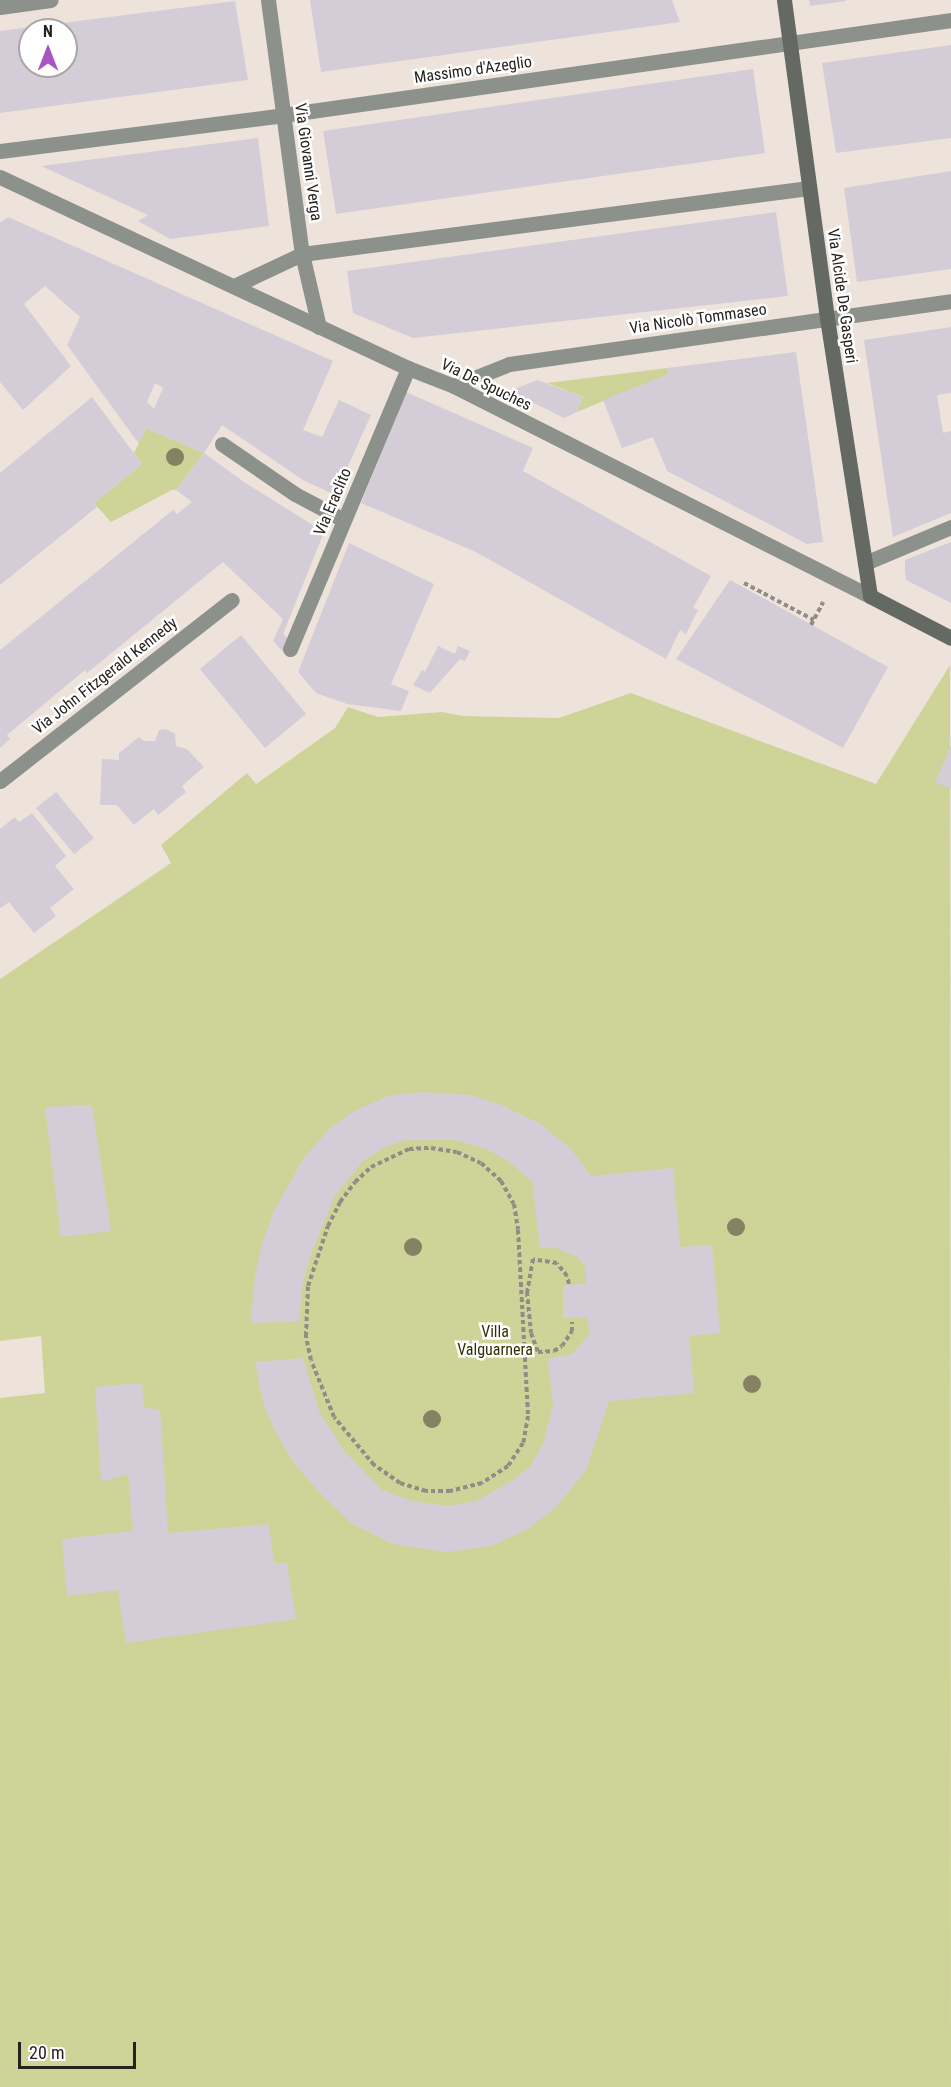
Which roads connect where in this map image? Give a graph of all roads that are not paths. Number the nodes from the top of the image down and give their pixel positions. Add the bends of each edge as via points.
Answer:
1 (51, 0) edge
2 (268, 0) edge
3 (784, 0) edge
4 (0, 7) edge
5 (951, 20) edge
6 (791, 43) junction
7 (283, 115) junction
8 (0, 151) edge
9 (0, 177) edge
10 (809, 188) junction
11 (302, 254) junction
12 (234, 286) junction
13 (951, 301) edge
14 (827, 318) junction
15 (319, 327) junction
16 (408, 368) junction
17 (454, 386) junction
18 (222, 444) dead end
19 (344, 520) junction
20 (951, 527) edge
21 (865, 563) junction
22 (870, 596) junction
23 (232, 600) dead end
24 (951, 638) edge
25 (290, 649) dead end
26 (0, 781) edge

1 - 4 street
2 - 7 street, Via Giovanni Verga
3 - 6 street, Via Alcide De Gasperi
5 - 6 street, Massimo d'Azeglio
6 - 7 street, Massimo d'Azeglio
6 - 10 street, Via Alcide De Gasperi
7 - 8 street, Massimo d'Azeglio
7 - 11 street, Via Giovanni Verga
9 - 12 street, Via De Spuches
10 - 11 street
10 - 14 street, Via Alcide De Gasperi
11 - 12 street
11 - 15 street, Via Giovanni Verga
12 - 15 street, Via De Spuches
13 - 14 street, Via Nicolò Tommaseo
14 - 17 street, Via Nicolò Tommaseo via 509,364
14 - 21 street, Via Alcide De Gasperi
15 - 16 street, Via De Spuches
16 - 17 street, Via De Spuches
16 - 19 street, Via Eraclito
17 - 22 street, Via De Spuches
18 - 19 street via 295,494
19 - 25 street, Via Eraclito
20 - 21 street
21 - 22 street, Via Alcide De Gasperi
22 - 24 street, Via De Spuches
23 - 26 street, Via John Fitzgerald Kennedy

